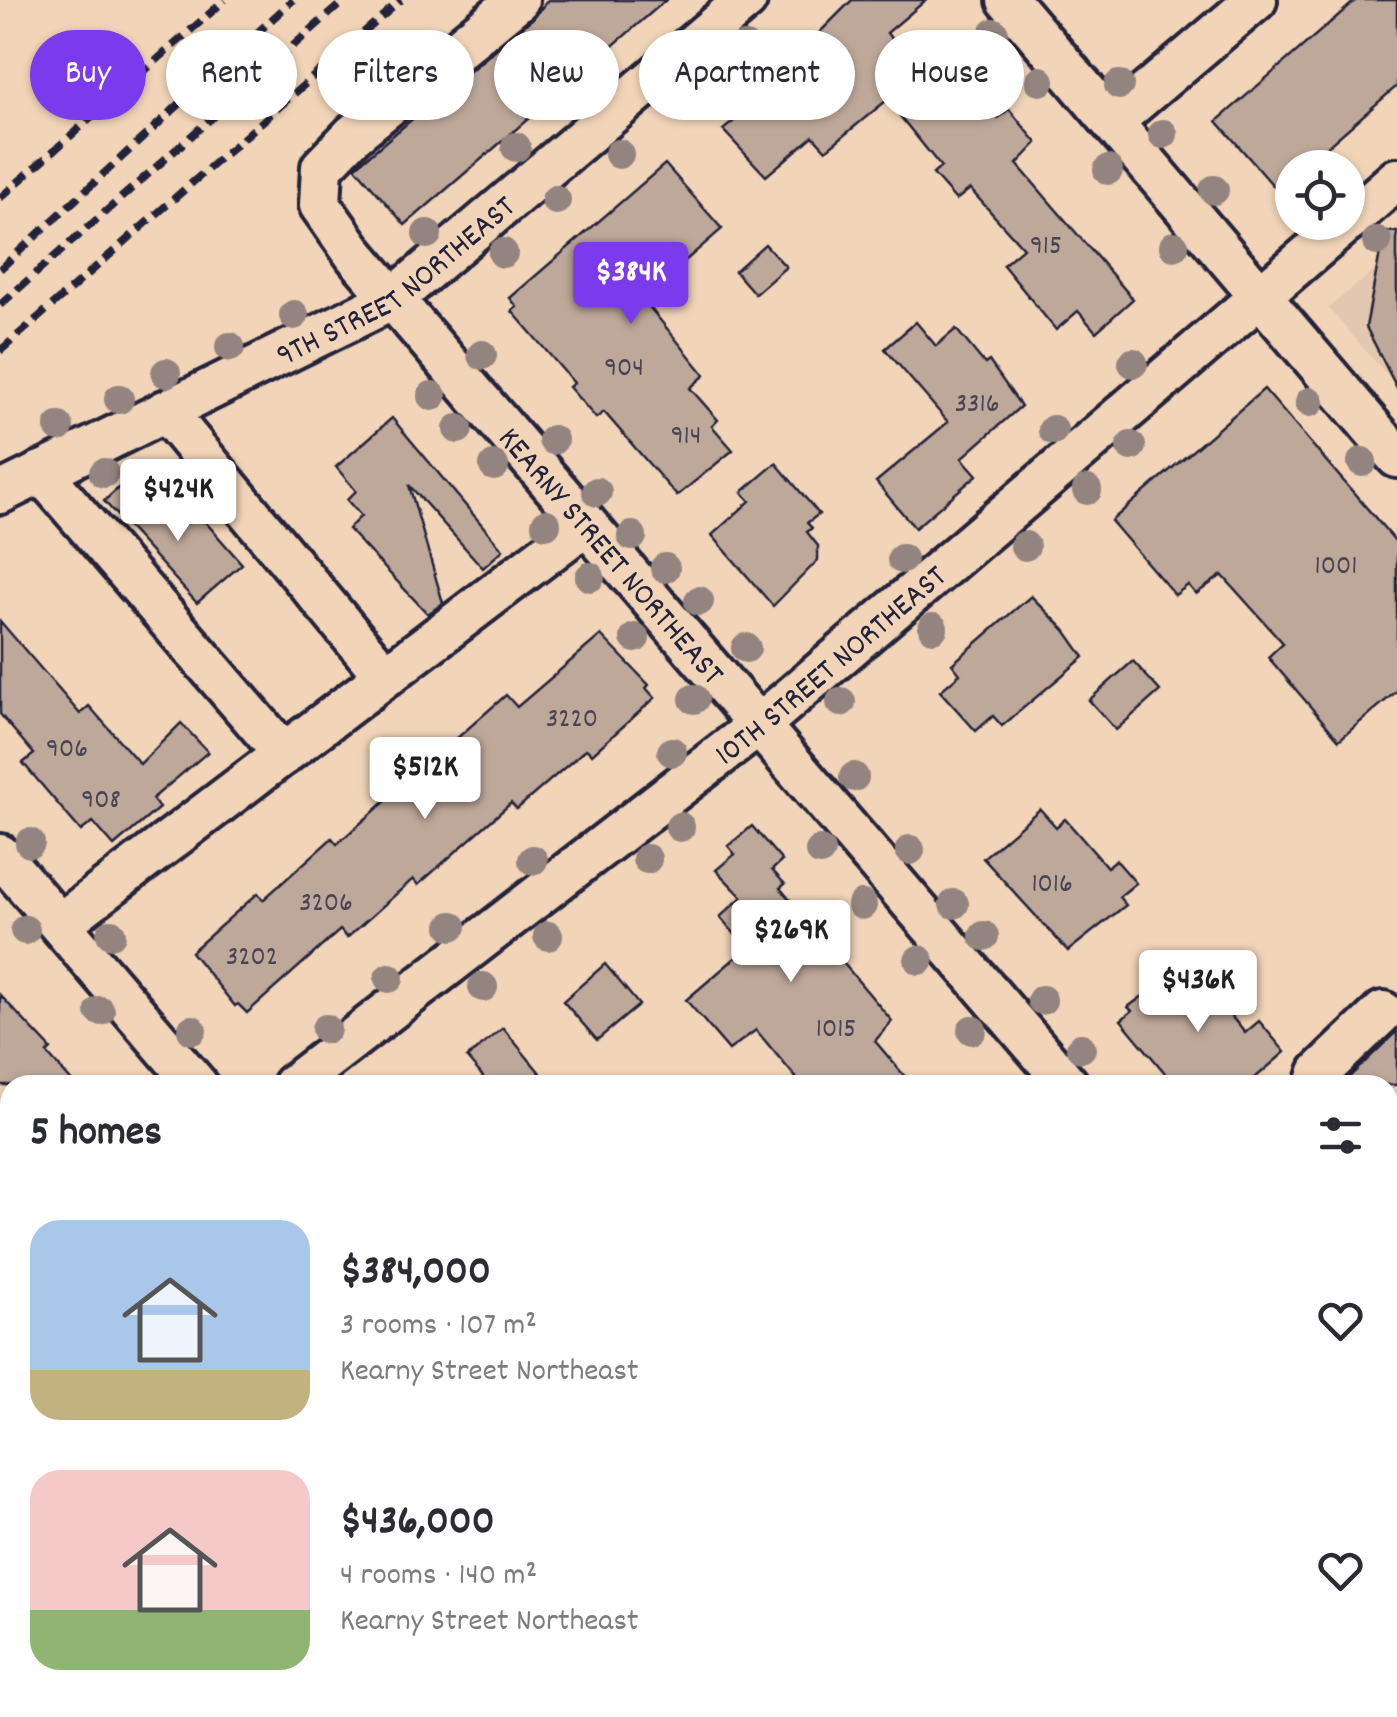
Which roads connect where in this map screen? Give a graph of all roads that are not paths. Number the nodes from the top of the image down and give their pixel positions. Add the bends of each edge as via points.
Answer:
1 (518, 0) edge
2 (746, 0) edge
3 (1008, 0) edge
4 (1256, 0) edge
5 (1112, 122) junction
6 (1397, 179) edge
7 (1365, 207) edge
8 (1326, 240) edge
9 (1260, 297) junction
10 (393, 299) junction
11 (166, 411) junction
12 (1397, 457) edge
13 (41, 472) junction
14 (0, 492) edge
15 (586, 524) junction
16 (386, 676) junction
17 (759, 725) junction
18 (284, 754) junction
19 (0, 855) edge
20 (60, 924) junction
21 (1384, 1012) dead end
22 (188, 1075) edge
23 (307, 1075) edge
24 (1059, 1075) edge
25 (1319, 1075) edge

1 - 10 street, KEARNY STREET NORTHEAST via 322,167 320,204
2 - 10 street, 9TH STREET NORTHEAST
3 - 5 street
4 - 5 street
5 - 9 street
6 - 7 street, 10TH STREET NORTHEAST
8 - 9 street, 10TH STREET NORTHEAST
9 - 12 street
9 - 17 street, 10TH STREET NORTHEAST
10 - 11 street, 9TH STREET NORTHEAST
10 - 15 street, KEARNY STREET NORTHEAST
11 - 13 street, 9TH STREET NORTHEAST
11 - 16 street
13 - 14 street, 9TH STREET NORTHEAST
13 - 18 street
15 - 16 street
15 - 17 street, KEARNY STREET NORTHEAST
16 - 18 street
17 - 23 street, 10TH STREET NORTHEAST
17 - 24 street, KEARNY STREET NORTHEAST
18 - 20 street
19 - 20 street
20 - 22 street
21 - 25 street

